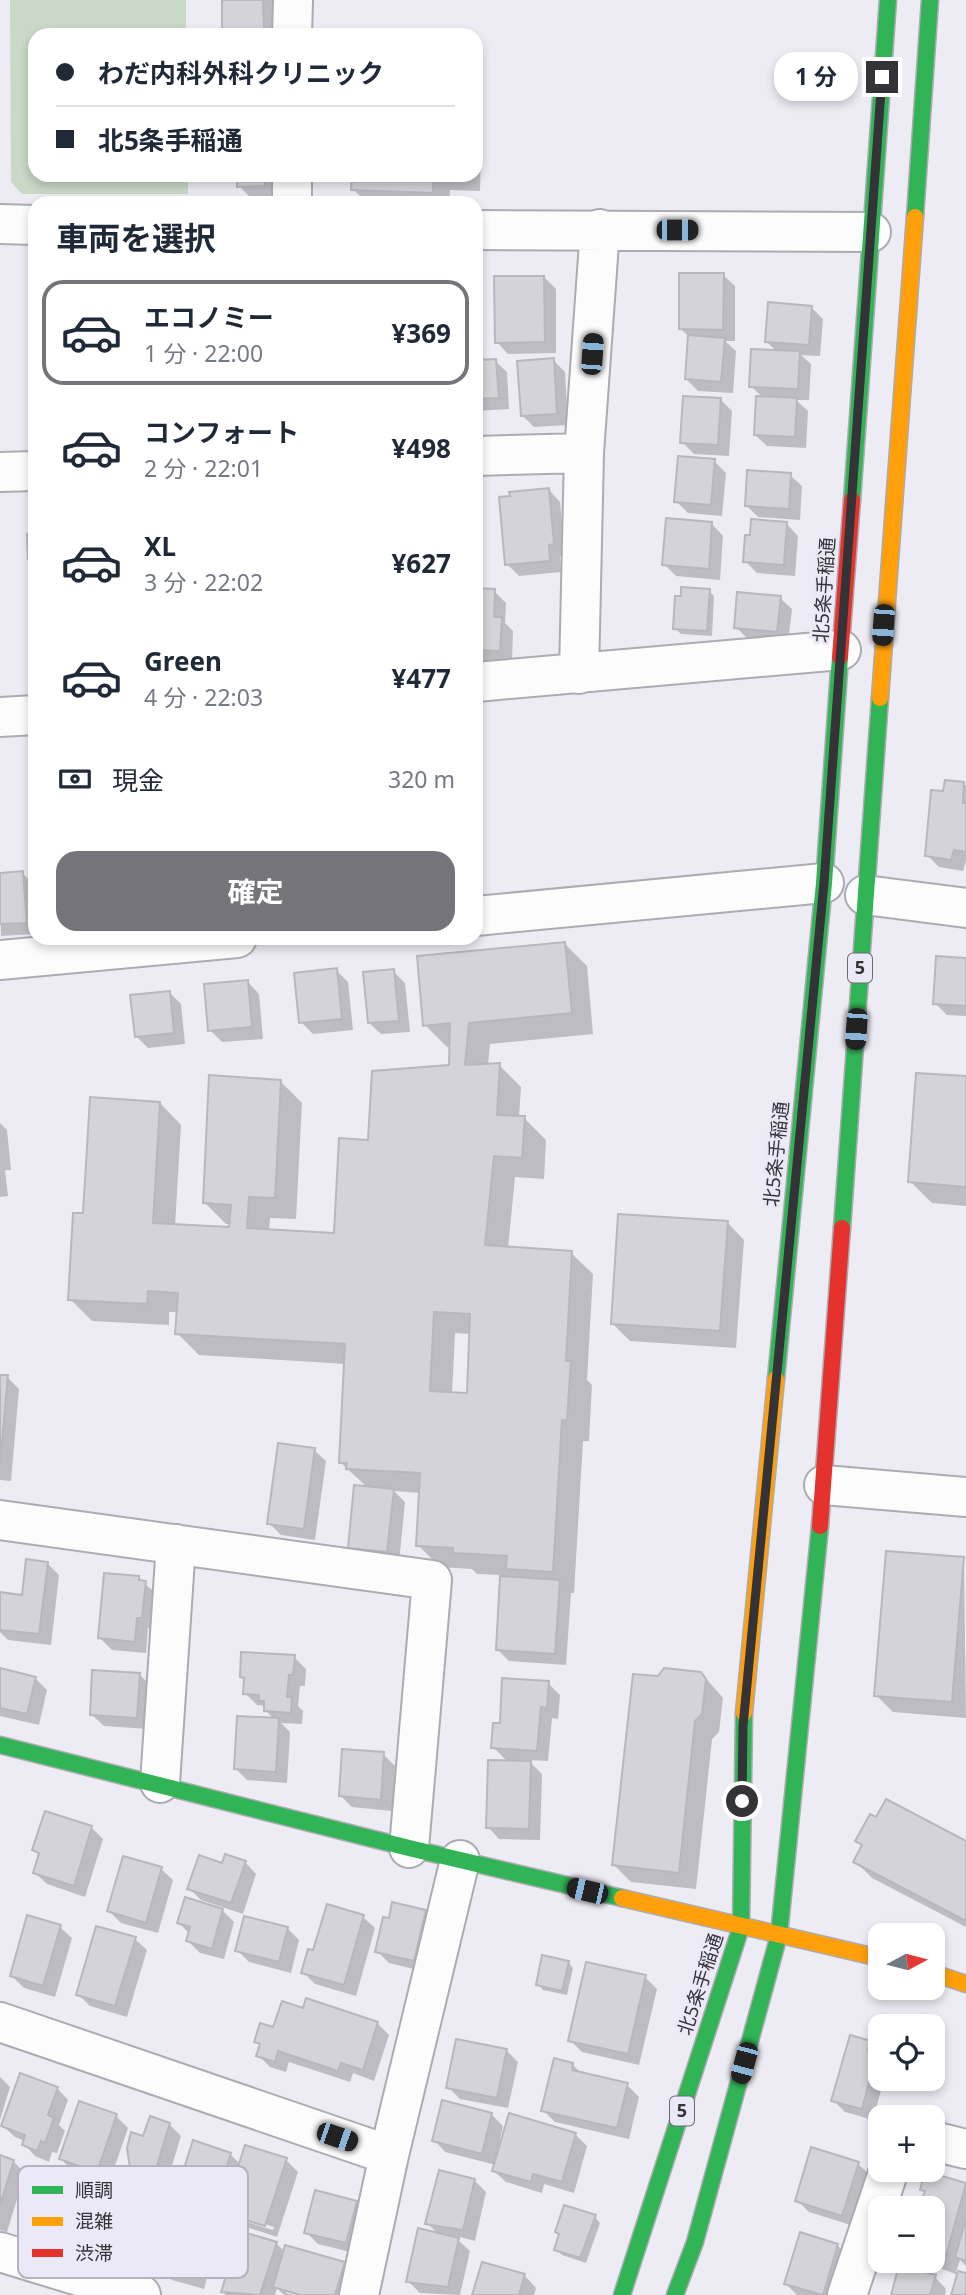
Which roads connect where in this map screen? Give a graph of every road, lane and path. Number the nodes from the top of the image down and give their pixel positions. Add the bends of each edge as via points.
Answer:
1 (293, 0) edge
2 (888, 0) edge
3 (930, 0) edge
4 (292, 28) edge
5 (0, 224) edge
6 (28, 225) edge
7 (600, 229) junction
8 (483, 230) edge
9 (871, 232) junction
10 (584, 453) junction
11 (483, 457) edge
12 (28, 471) edge
13 (0, 472) edge
14 (841, 650) junction
15 (579, 674) junction
16 (483, 681) edge
17 (28, 716) edge
18 (0, 718) edge
19 (824, 883) junction
20 (865, 895) junction
21 (966, 908) edge
22 (483, 915) edge
23 (162, 945) edge
24 (0, 960) edge
25 (824, 1485) junction
26 (966, 1497) edge
27 (0, 1520) edge
28 (176, 1544) junction
29 (0, 1745) edge
30 (160, 1783) junction
31 (409, 1848) junction
32 (460, 1860) junction
33 (741, 1927) junction
34 (779, 1935) junction
35 (868, 1955) edge
36 (945, 1977) edge
37 (966, 1984) edge
38 (0, 2022) edge
39 (945, 2143) edge
40 (966, 2149) edge
41 (389, 2155) junction
42 (886, 2182) edge
43 (0, 2252) edge
44 (18, 2257) edge
45 (85, 2278) edge
46 (141, 2295) edge
47 (359, 2295) edge
48 (622, 2295) edge
49 (675, 2295) edge
50 (847, 2295) edge

1 - 4 street
2 - 9 main road, 北5条手稲通 / 5
3 - 20 main road, 5
5 - 6 street
7 - 8 street
7 - 9 street
7 - 10 street
9 - 14 main road, 北5条手稲通 / 5
10 - 11 street
10 - 15 street
12 - 13 street
14 - 15 street
14 - 19 main road, 北5条手稲通 / 5
15 - 16 street
17 - 18 street
19 - 22 street
19 - 33 main road, 北5条手稲通 / 5 via 743,1726
20 - 21 street
20 - 25 main road, 5
23 - 24 street
25 - 26 street
25 - 34 main road, 5
27 - 28 street
28 - 30 street
28 - 31 street via 432,1580
29 - 30 main road
30 - 31 main road
31 - 32 main road
32 - 33 main road
32 - 41 street
33 - 34 main road
33 - 48 main road, 北5条手稲通 / 5
34 - 35 main road
34 - 49 main road, 5 via 695,2242
36 - 37 main road
38 - 41 street
39 - 40 street
41 - 47 street
42 - 50 street
43 - 44 street
45 - 46 street

